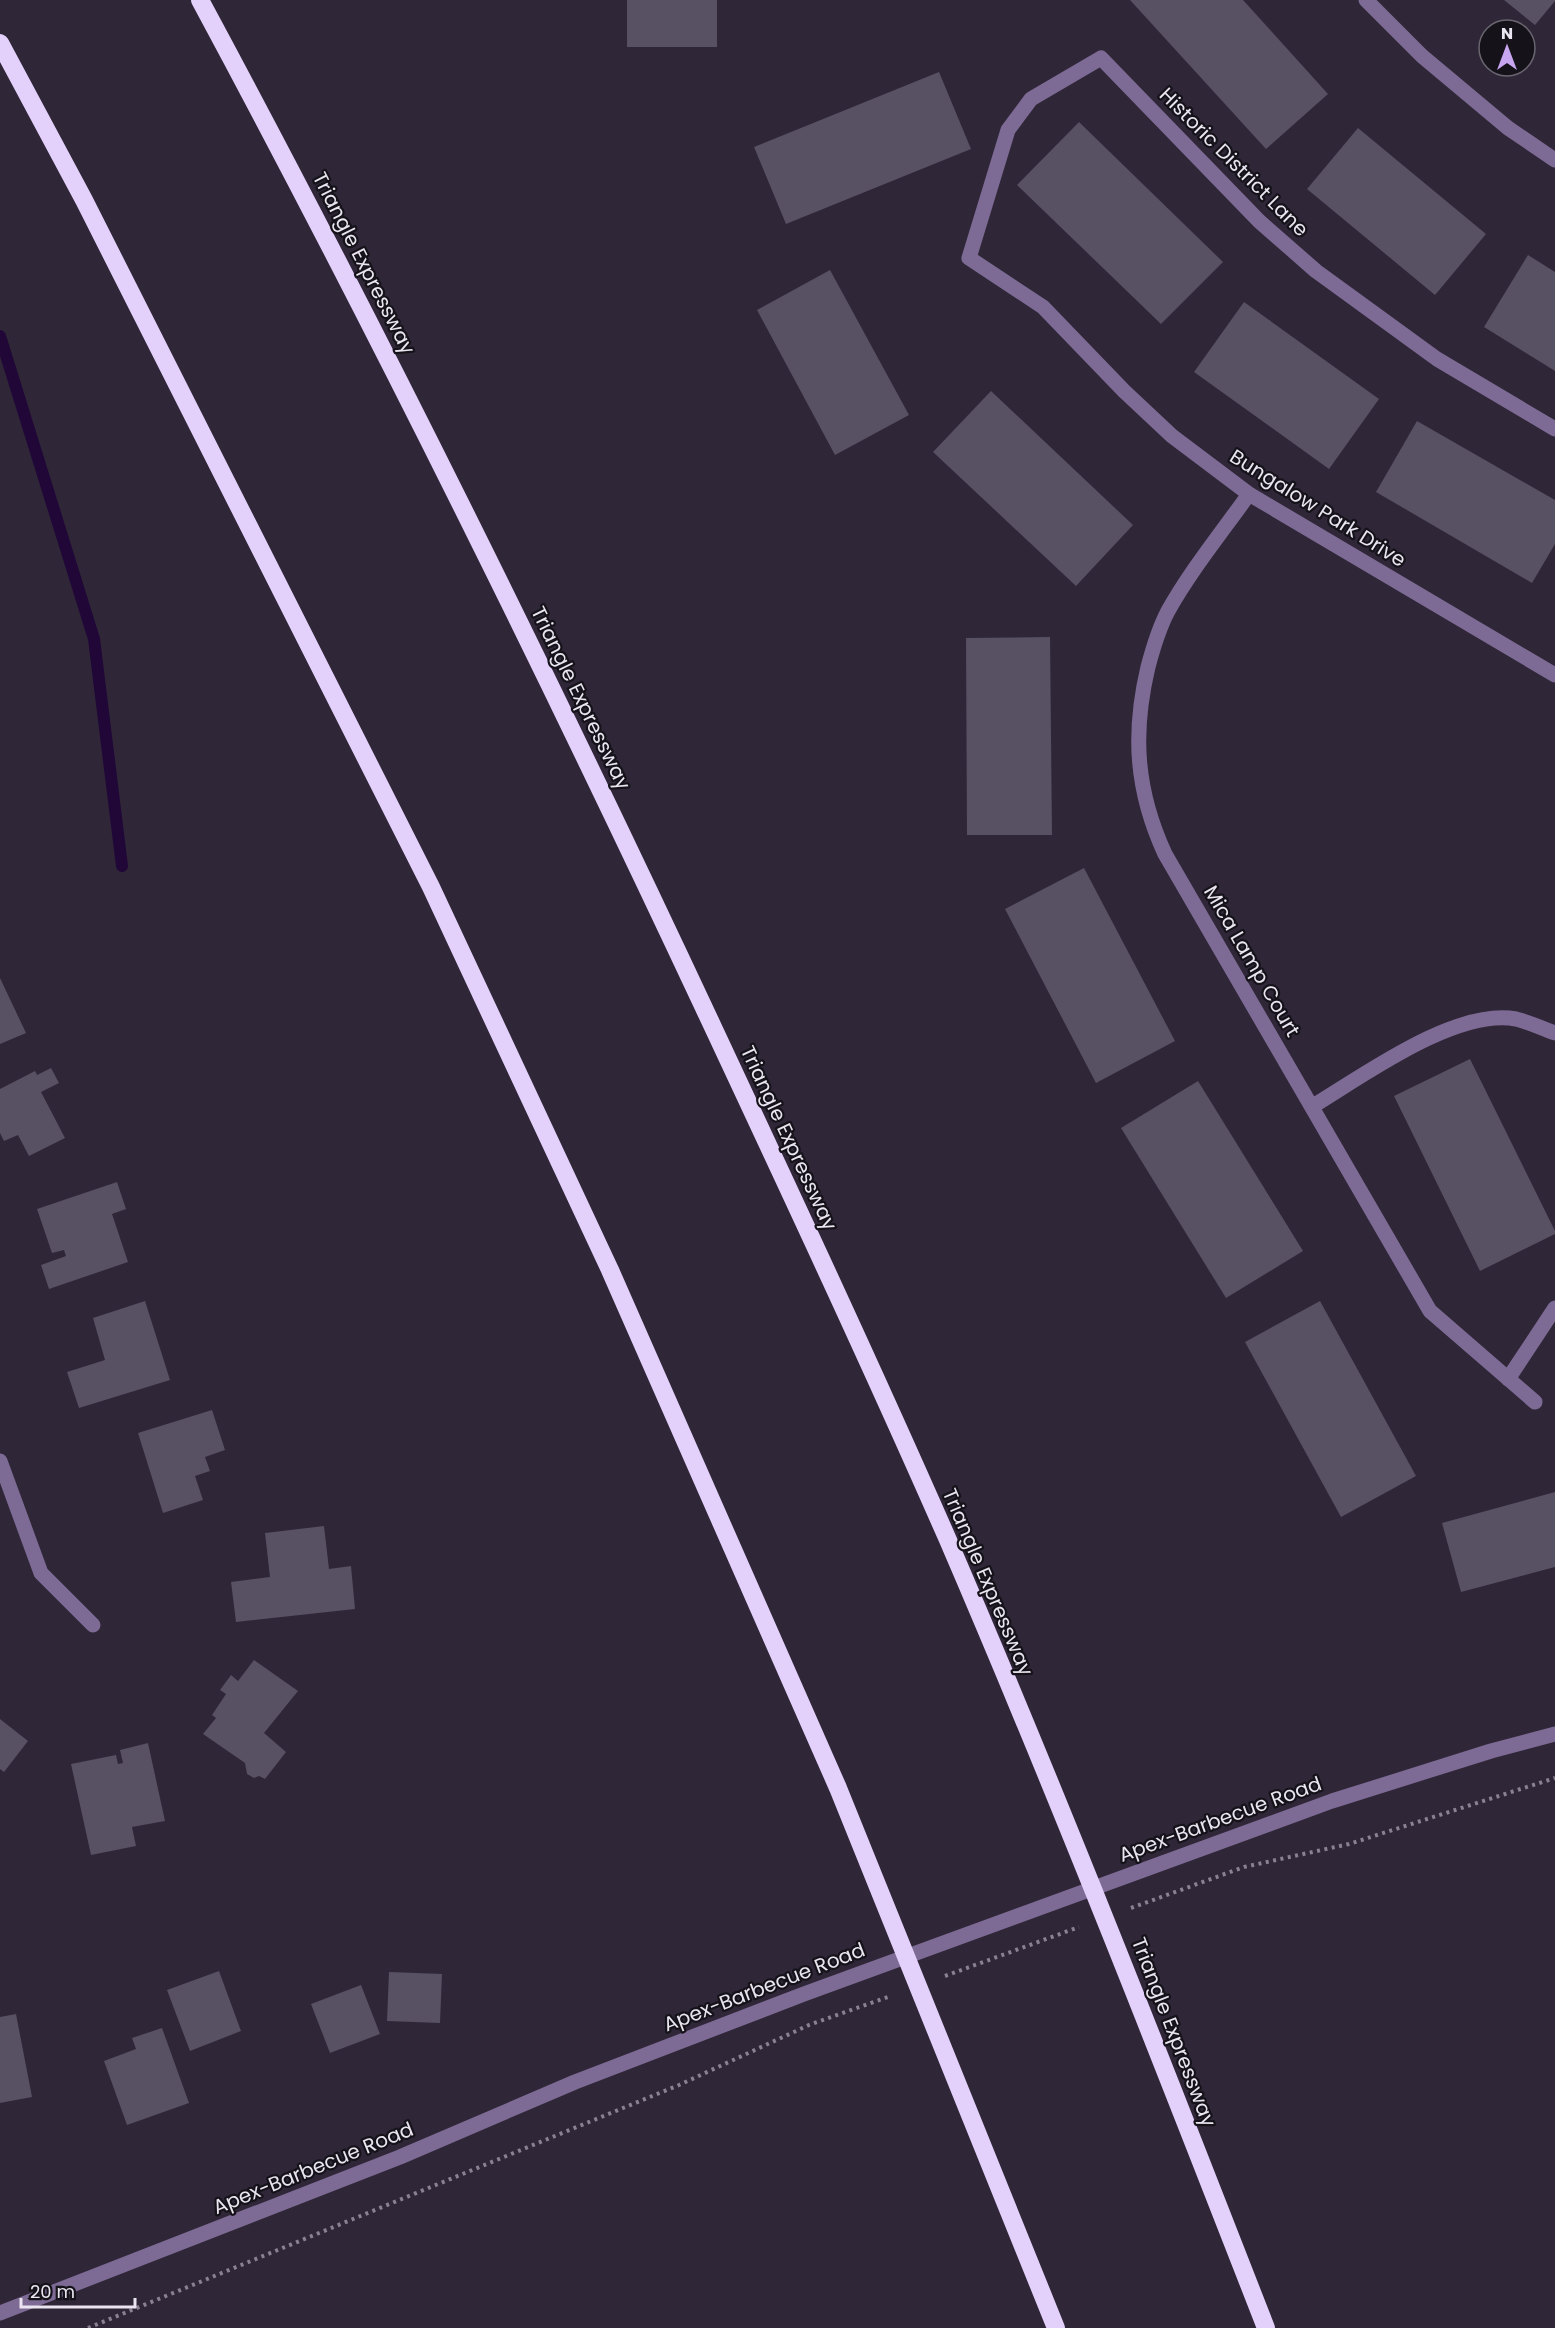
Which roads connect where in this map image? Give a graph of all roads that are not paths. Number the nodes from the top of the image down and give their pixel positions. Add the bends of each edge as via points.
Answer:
1 (200, 0) edge
2 (1366, 0) edge
3 (0, 44) edge
4 (1555, 160) edge
5 (969, 258) joint
6 (1555, 429) edge
7 (1249, 494) junction
8 (1555, 675) edge
9 (1555, 1033) edge
10 (1312, 1106) junction
11 (1555, 1308) edge
12 (1508, 1379) junction
13 (1535, 1401) dead end
14 (0, 1461) edge
15 (93, 1625) dead end
16 (1555, 1734) edge
17 (0, 2313) edge
18 (1056, 2328) edge
19 (1266, 2328) edge

1 - 19 highway, Triangle Expressway via 312,209 597,780 773,1157 947,1539 1116,1945
2 - 4 street via 1422,56 1508,128
3 - 18 highway via 90,211 421,866 610,1270 838,1788
5 - 6 street, Historic District Lane via 1008,130 1031,99 1101,58 1259,221 1316,271 1437,359
5 - 7 street, Bungalow Park Drive via 1043,307 1172,436
7 - 8 street, Bungalow Park Drive
7 - 10 street, Mica Lamp Court via 1168,612 1153,646 1138,730 1139,767 1144,801 1165,854
9 - 10 street via 1516,1019 1487,1019 1458,1026 1409,1048
10 - 12 street, Mica Lamp Court via 1430,1311
11 - 12 street
12 - 13 street, Mica Lamp Court
14 - 15 street via 41,1573
16 - 17 street, Apex-Barbecue Road via 1332,1801 804,1994

